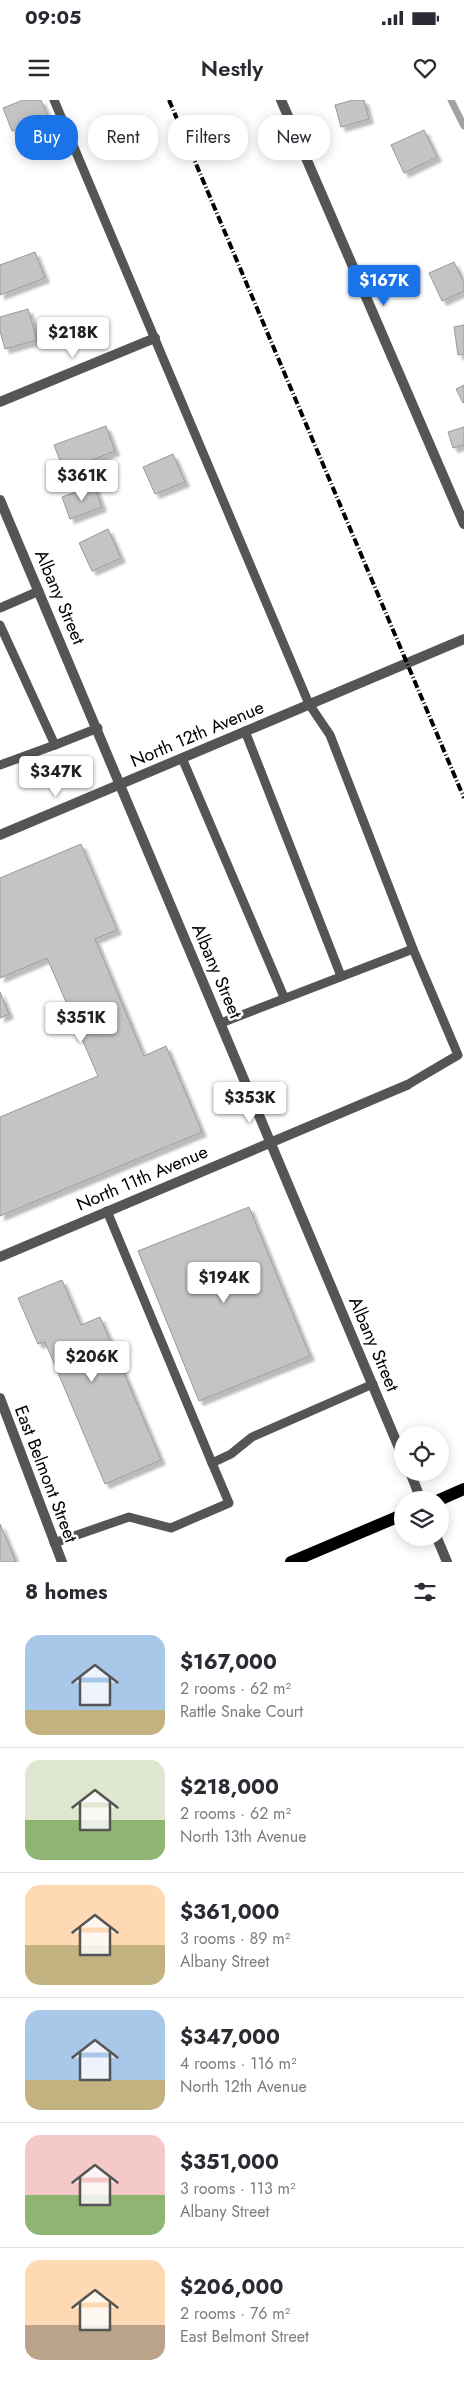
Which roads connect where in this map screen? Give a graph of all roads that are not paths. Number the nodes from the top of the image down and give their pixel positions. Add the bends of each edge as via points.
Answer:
1 (54, 100) edge
2 (281, 100) edge
3 (155, 338) junction
4 (0, 402) edge
5 (0, 500) edge
6 (464, 524) edge
7 (39, 590) junction
8 (0, 608) edge
9 (0, 625) edge
10 (464, 639) edge
11 (309, 704) junction
12 (98, 728) junction
13 (245, 731) junction
14 (54, 745) junction
15 (182, 758) junction
16 (0, 765) edge
17 (122, 784) junction
18 (0, 835) edge
19 (413, 949) junction
20 (341, 976) junction
21 (284, 997) junction
22 (221, 1023) junction
23 (407, 1085) joint
24 (271, 1141) junction
25 (107, 1211) junction
26 (0, 1256) edge
27 (373, 1384) junction
28 (0, 1398) edge
29 (394, 1435) edge
30 (212, 1463) junction
31 (464, 1489) edge
32 (449, 1495) edge
33 (394, 1519) edge
34 (54, 1543) junction
35 (441, 1546) edge
36 (62, 1562) edge
37 (291, 1562) edge
38 (448, 1562) edge

1 - 3 lane
2 - 6 street
3 - 4 street
3 - 11 lane
5 - 7 street, Albany Street
7 - 8 lane
7 - 12 street, Albany Street
9 - 14 lane
10 - 11 street, North 12th Avenue
11 - 13 street, North 12th Avenue
11 - 19 lane via 330,735
12 - 14 lane
12 - 17 street, Albany Street
13 - 15 street, North 12th Avenue
13 - 20 lane
14 - 16 lane
15 - 17 street, North 12th Avenue
15 - 21 lane
17 - 18 street, North 12th Avenue
17 - 22 street, Albany Street
19 - 20 lane
19 - 23 lane via 458,1054
20 - 21 lane
21 - 22 lane
22 - 24 street, Albany Street
23 - 24 street, North 11th Avenue
24 - 25 street, North 11th Avenue
24 - 27 street, Albany Street
25 - 26 street, North 11th Avenue
25 - 30 lane
27 - 29 street, Albany Street
27 - 30 lane via 252,1437
28 - 34 street, East Belmont Street
30 - 34 lane via 229,1503 171,1528 129,1517
31 - 32 main road
33 - 37 main road
34 - 36 street, East Belmont Street
35 - 38 street

